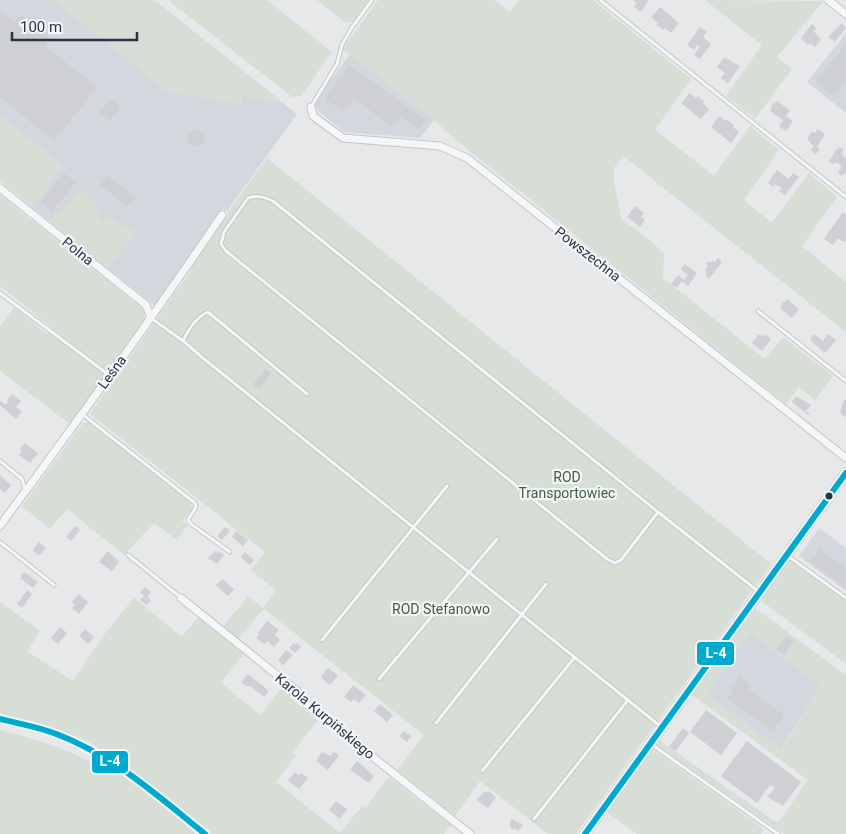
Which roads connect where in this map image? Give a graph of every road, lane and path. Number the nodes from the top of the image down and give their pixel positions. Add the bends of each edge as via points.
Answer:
1 (372, 0) edge
2 (600, 0) edge
3 (828, 0) edge
4 (846, 14) edge
5 (311, 107) joint
6 (0, 188) edge
7 (846, 197) edge
8 (222, 215) dead end
9 (0, 293) edge
10 (758, 311) dead end
11 (151, 318) junction
12 (183, 341) junction
13 (110, 376) junction
14 (846, 381) edge
15 (307, 394) dead end
16 (82, 414) junction
17 (846, 458) edge
18 (0, 460) edge
19 (846, 473) edge
20 (448, 486) dead end
21 (25, 489) junction
22 (658, 512) junction
23 (0, 526) edge
24 (413, 529) junction
25 (496, 539) dead end
26 (0, 542) edge
27 (230, 552) dead end
28 (128, 555) dead end
29 (787, 555) junction
30 (469, 572) junction
31 (54, 584) dead end
32 (546, 584) dead end
33 (760, 593) junction
34 (180, 598) joint
35 (846, 598) edge
36 (523, 614) junction
37 (322, 640) dead end
38 (575, 657) junction
39 (379, 679) dead end
40 (628, 700) junction
41 (0, 720) edge
42 (436, 723) dead end
43 (661, 727) junction
44 (650, 743) junction
45 (482, 771) dead end
46 (534, 819) dead end
47 (205, 834) edge
48 (470, 834) edge
49 (585, 834) edge
50 (778, 834) edge

1 - 5 lane via 351,29 337,64
2 - 7 lane
3 - 4 street
5 - 17 street, Powszechna via 313,116 343,138 440,146 467,158
6 - 11 street, Polna via 146,305
8 - 11 street, Leśna
9 - 13 lane
10 - 14 lane
11 - 12 lane
11 - 13 street, Leśna
12 - 15 lane via 187,331 202,314 208,312
12 - 24 lane
13 - 16 street, Leśna
16 - 21 street, Leśna
16 - 27 lane via 195,503 188,520 190,524
18 - 21 lane via 22,480
19 - 29 street
20 - 24 lane
21 - 23 street, Leśna
22 - 22 lane via 273,202 260,196 248,198 224,232 221,244 226,251 607,559 615,563 621,560
22 - 33 lane
24 - 30 lane
24 - 37 lane
25 - 30 lane
26 - 31 lane
28 - 34 lane
29 - 33 street
29 - 35 lane
30 - 36 lane
30 - 39 lane
32 - 36 lane
33 - 43 street
34 - 48 street, Karola Kurpińskiego via 297,692 306,704
36 - 38 lane
36 - 42 lane
38 - 40 lane
38 - 45 lane
40 - 43 lane
40 - 46 lane
41 - 47 street via 58,734 106,756
43 - 44 street
44 - 49 street
44 - 50 lane

